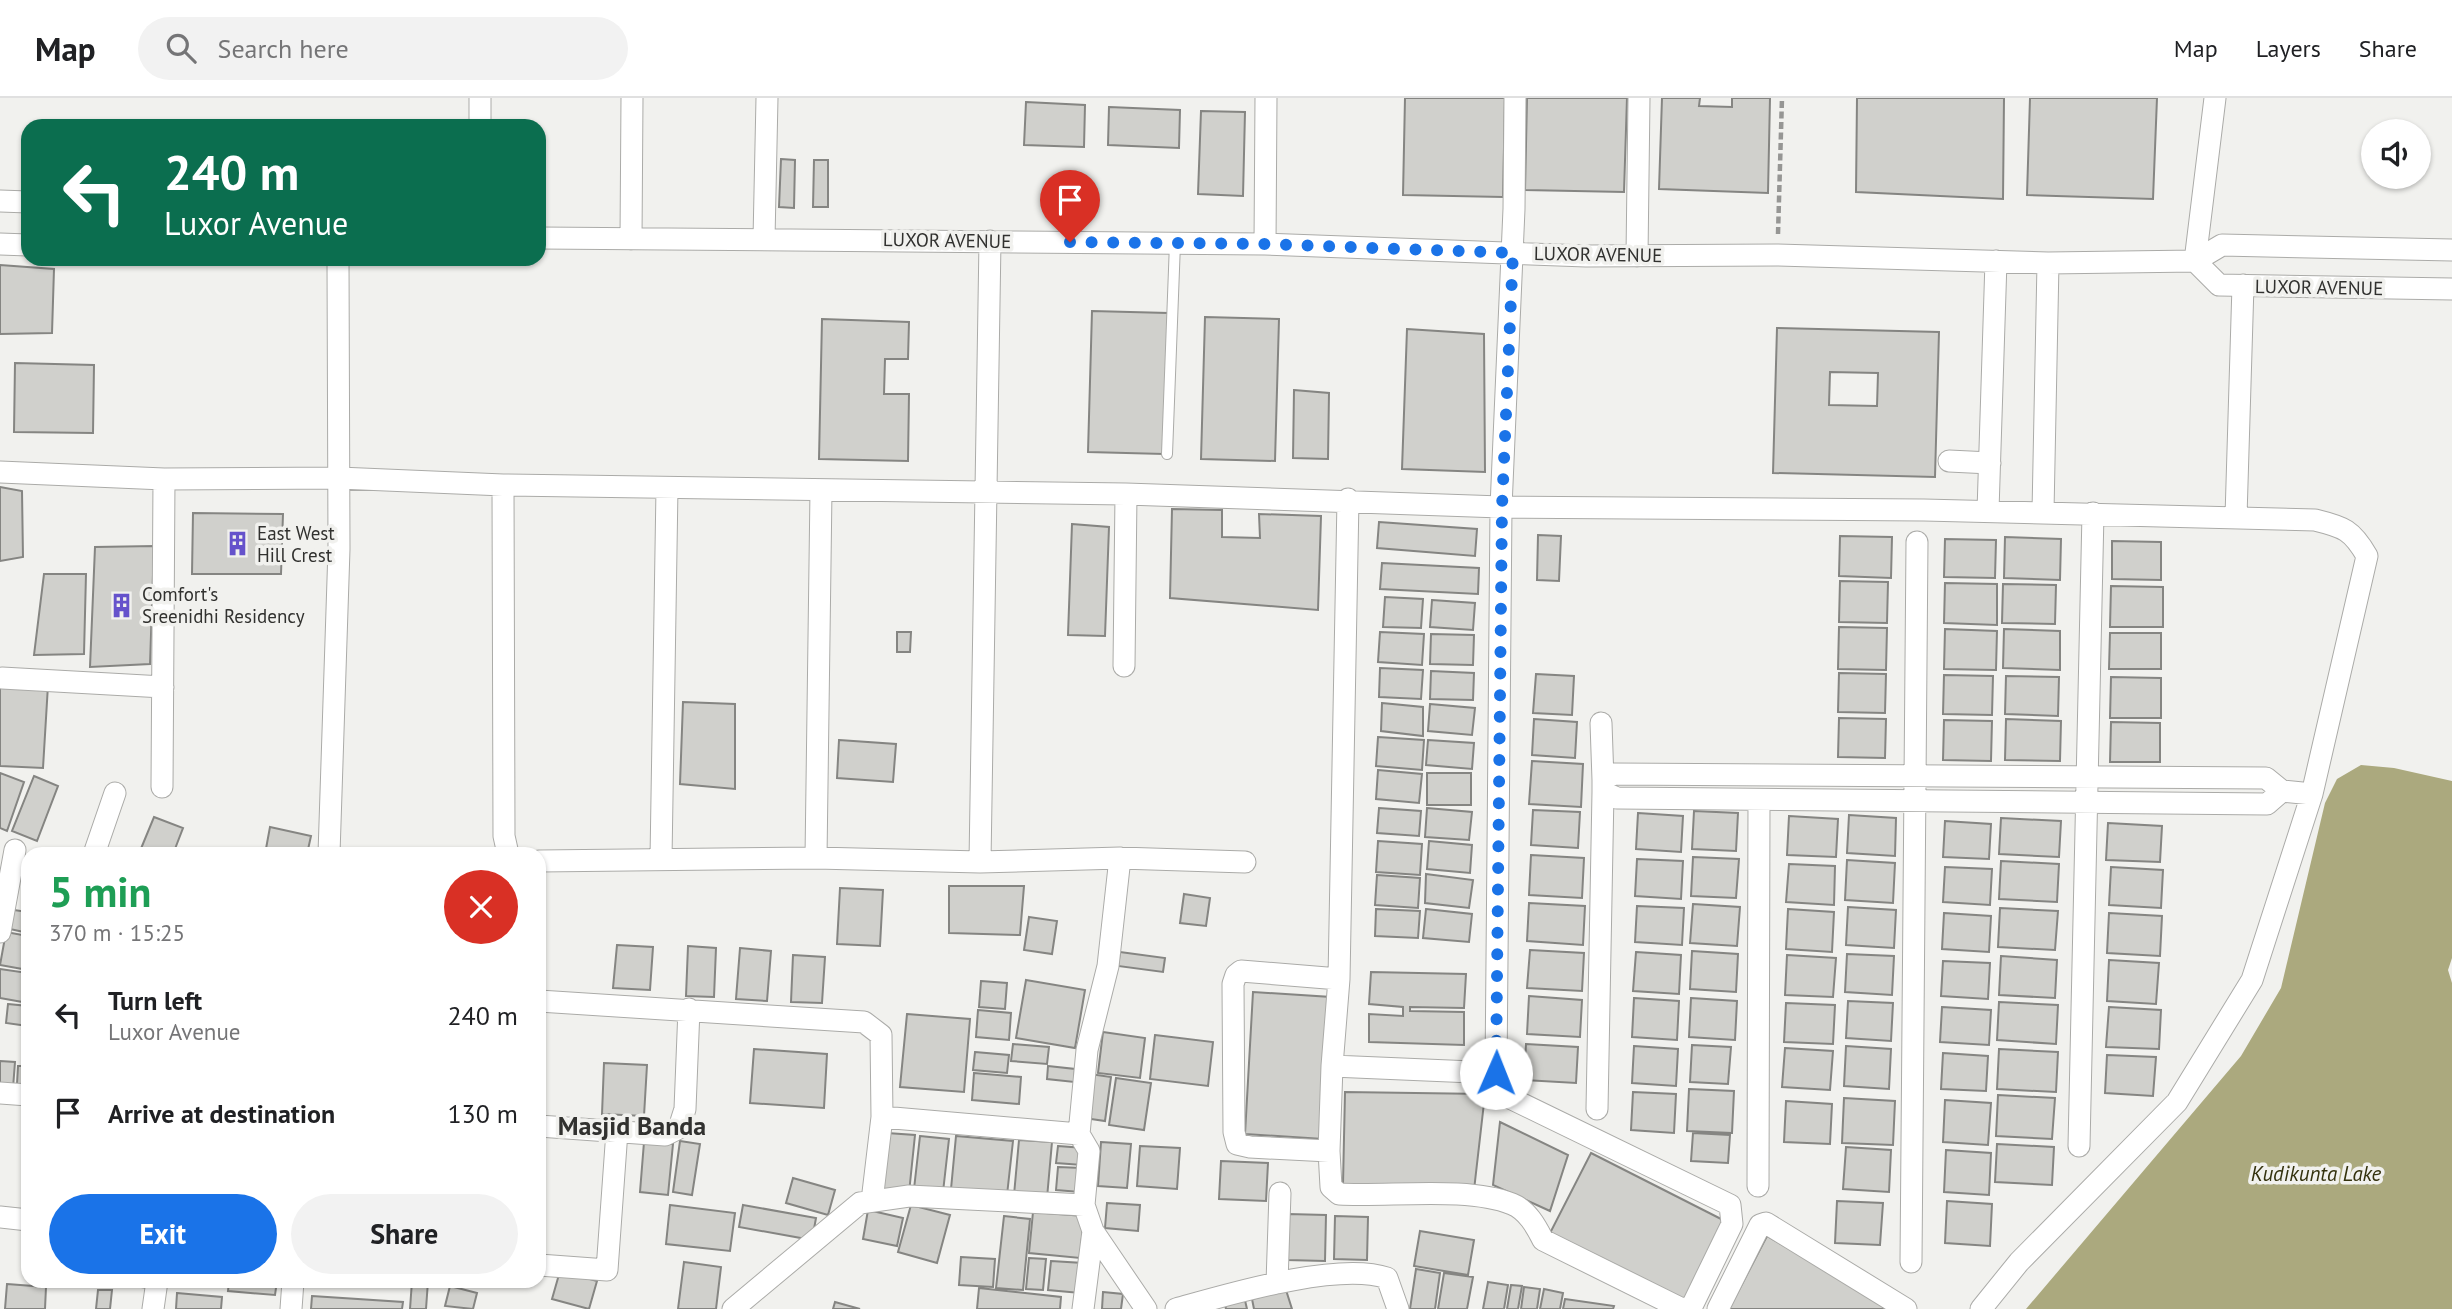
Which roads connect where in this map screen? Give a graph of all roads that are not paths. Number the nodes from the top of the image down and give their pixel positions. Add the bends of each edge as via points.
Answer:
1 (480, 98) edge
2 (632, 98) edge
3 (767, 98) edge
4 (1266, 98) edge
5 (1515, 98) edge
6 (1639, 98) edge
7 (2215, 98) edge
8 (480, 119) edge
9 (0, 201) edge
10 (21, 202) edge
11 (546, 238) edge
12 (631, 239) junction
13 (764, 239) junction
14 (990, 241) junction
15 (1175, 243) junction
16 (0, 244) edge
17 (1265, 244) junction
18 (21, 245) edge
19 (2452, 250) edge
20 (1513, 253) junction
21 (1637, 256) junction
22 (1996, 261) junction
23 (2195, 261) junction
24 (2048, 263) junction
25 (338, 266) edge
26 (2243, 285) junction
27 (2452, 289) edge
28 (1167, 454) dead end
29 (1949, 461) dead end
30 (1990, 463) junction
31 (0, 472) edge
32 (339, 478) junction
33 (164, 479) junction
34 (503, 485) junction
35 (667, 488) junction
36 (821, 490) junction
37 (988, 491) junction
38 (1126, 494) junction
39 (1348, 499) junction
40 (1502, 507) junction
41 (1988, 511) junction
42 (2043, 512) junction
43 (2093, 513) junction
44 (2236, 517) junction
45 (1917, 542) dead end
46 (1124, 666) dead end
47 (2, 678) dead end
48 (163, 687) junction
49 (1601, 723) dead end
50 (1914, 776) junction
51 (2087, 778) junction
52 (1603, 786) junction
53 (162, 788) dead end
54 (2282, 791) junction
55 (115, 793) dead end
56 (2312, 794) junction
57 (1914, 799) junction
58 (1759, 800) junction
59 (2087, 802) junction
60 (96, 847) edge
61 (329, 847) edge
62 (506, 847) edge
63 (14, 850) edge
64 (816, 858) junction
65 (1120, 858) junction
66 (661, 859) junction
67 (546, 861) edge
68 (980, 862) junction
69 (1245, 862) dead end
70 (0, 932) edge
71 (1339, 979) junction
72 (546, 1002) edge
73 (689, 1009) junction
74 (1332, 1066) junction
75 (1496, 1073) junction
76 (0, 1093) edge
77 (21, 1095) edge
78 (1597, 1110) dead end
79 (881, 1116) junction
80 (546, 1126) edge
81 (617, 1131) junction
82 (1079, 1134) junction
83 (2079, 1146) dead end
84 (1329, 1151) junction
85 (1758, 1186) dead end
86 (1280, 1193) dead end
87 (872, 1201) junction
88 (1084, 1206) junction
89 (0, 1217) edge
90 (21, 1219) edge
91 (1093, 1231) junction
92 (1911, 1262) dead end
93 (546, 1266) edge
94 (1277, 1283) junction
95 (155, 1288) edge
96 (292, 1288) edge
97 (153, 1309) edge
98 (291, 1309) edge
99 (733, 1309) edge
100 (1083, 1309) edge
101 (1146, 1309) edge
102 (1175, 1309) edge
103 (1398, 1309) edge
104 (1718, 1309) edge
105 (1906, 1309) edge
106 (1981, 1309) edge

1 - 8 street
2 - 12 street
3 - 13 street
4 - 17 street
5 - 20 street
6 - 21 street
7 - 23 street
9 - 10 street
11 - 12 street, LUXOR AVENUE
12 - 13 street, LUXOR AVENUE
13 - 14 street, LUXOR AVENUE
14 - 15 street, LUXOR AVENUE
14 - 37 street
15 - 17 street, LUXOR AVENUE
15 - 28 lane
16 - 18 street
17 - 20 street, LUXOR AVENUE
19 - 23 street, LUXOR AVENUE via 2222,245
20 - 21 street, LUXOR AVENUE
20 - 40 street
21 - 22 street, LUXOR AVENUE
22 - 24 street, LUXOR AVENUE
22 - 30 street
23 - 24 street, LUXOR AVENUE
23 - 26 street, LUXOR AVENUE via 2220,285
24 - 42 street
25 - 32 street
26 - 27 street, LUXOR AVENUE
26 - 44 street
29 - 30 street
30 - 41 street
31 - 33 street
32 - 33 street
32 - 34 street
32 - 61 street
33 - 48 street
34 - 35 street
34 - 62 street
35 - 36 street
35 - 66 street
36 - 37 street
36 - 64 street
37 - 38 street
37 - 68 street
38 - 39 street
38 - 46 street
39 - 40 street
39 - 71 street
40 - 41 street
40 - 75 street
41 - 42 street
42 - 43 street
43 - 44 street
43 - 51 street
44 - 56 street via 2315,520 2340,526 2355,535 2367,556
45 - 50 street
47 - 48 street
48 - 53 street
49 - 52 street
50 - 51 street
50 - 52 street via 1614,774
50 - 57 street
51 - 54 street via 2266,778
51 - 59 street
52 - 58 street via 1617,798
52 - 78 street
54 - 56 street
54 - 59 street via 2267,804
55 - 60 street
56 - 106 street via 2252,980 2177,1102 2019,1262
57 - 58 street
57 - 59 street
57 - 92 street
58 - 85 street
59 - 83 street
63 - 70 street
64 - 66 street
64 - 68 street
65 - 68 street
65 - 69 street
65 - 82 street via 1108,966 1087,1050
66 - 67 street
71 - 74 street
71 - 84 street via 1241,971 1233,984 1237,1144
72 - 73 street
73 - 79 street via 864,1022 881,1035
73 - 81 street via 685,1109 679,1128 665,1135
74 - 75 street
74 - 84 street
75 - 84 street via 1502,1090 1512,1099 1730,1205 1732,1224 1688,1309 1543,1240 1535,1223 1514,1205 1481,1196 1339,1194 1331,1187
76 - 77 street
79 - 82 street
79 - 87 street
80 - 81 street
81 - 93 street via 607,1270
82 - 88 street via 1089,1151
86 - 94 street
87 - 88 street via 909,1196
87 - 99 street via 860,1203
88 - 91 street
89 - 90 street
91 - 100 street
91 - 101 street
94 - 102 street
94 - 103 street via 1368,1271 1387,1278
95 - 97 street
96 - 98 street
104 - 105 street via 1760,1225 1766,1223

